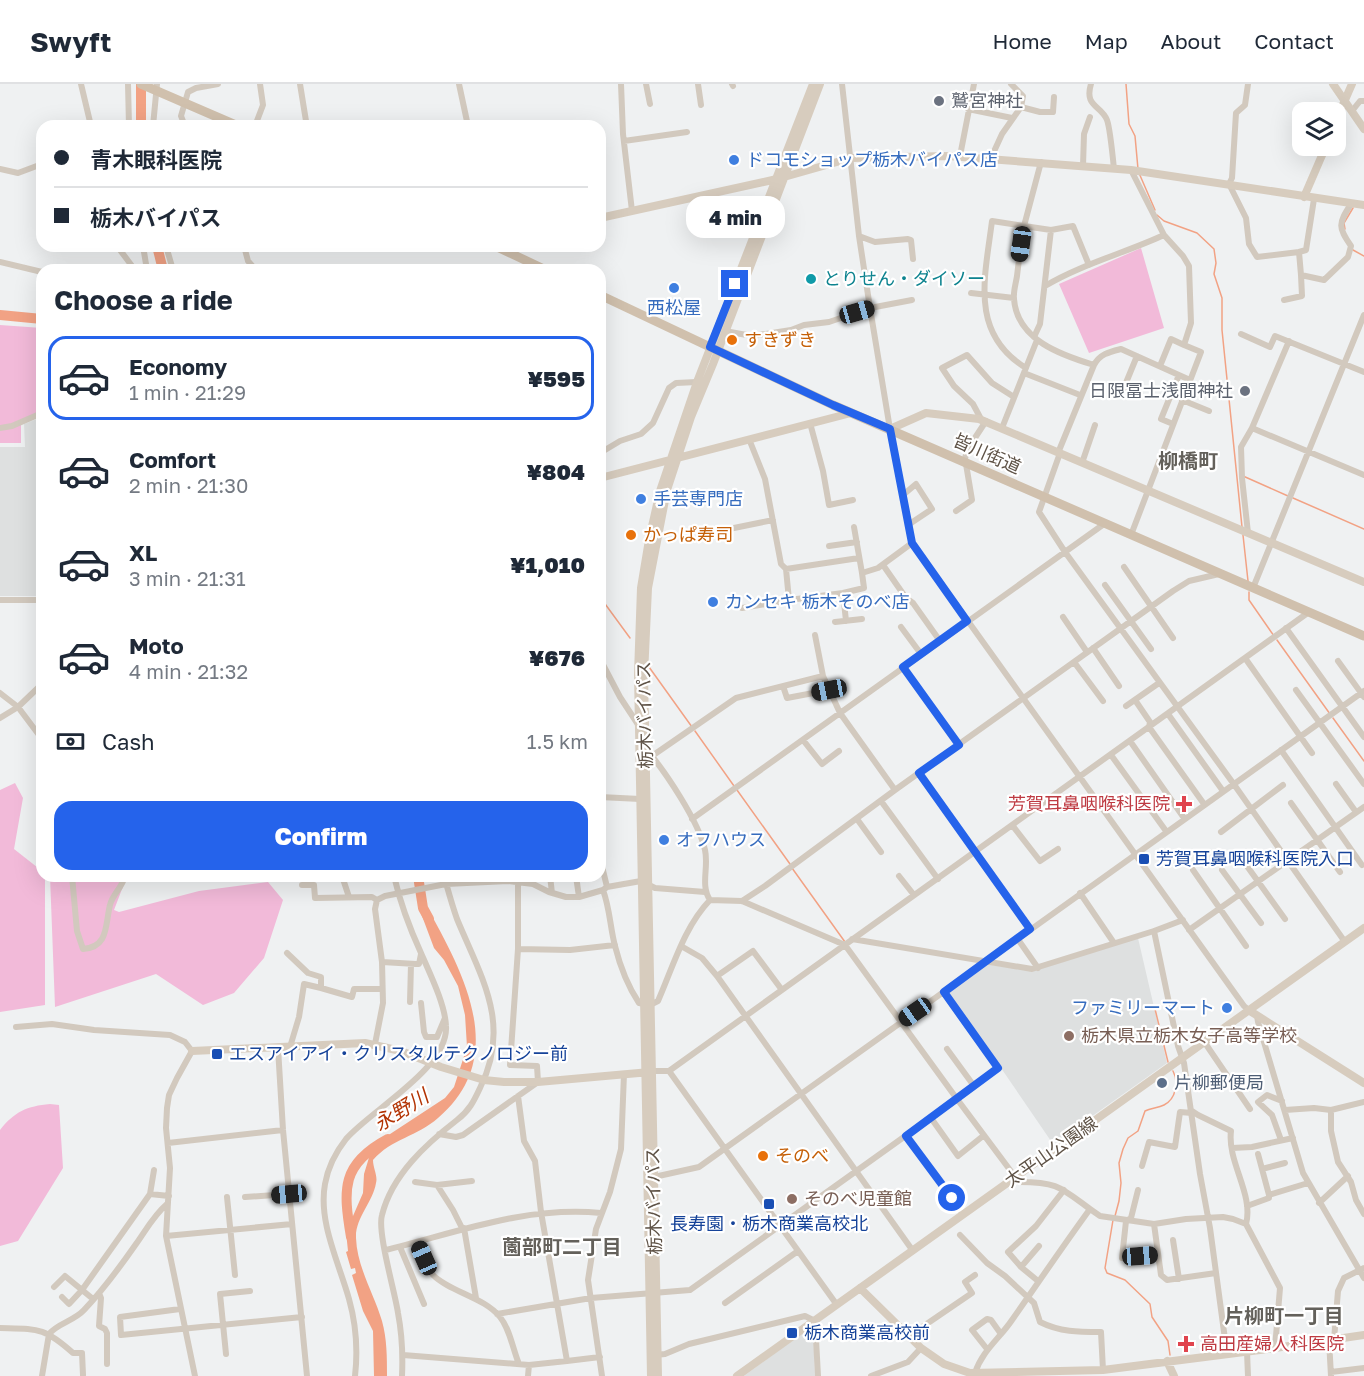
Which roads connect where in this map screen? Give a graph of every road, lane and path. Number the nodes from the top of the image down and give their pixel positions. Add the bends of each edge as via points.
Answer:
1 (81, 84) edge
2 (128, 84) edge
3 (141, 84) edge
4 (218, 84) edge
5 (260, 84) edge
6 (300, 84) edge
7 (459, 84) edge
8 (621, 84) edge
9 (646, 84) edge
10 (698, 84) edge
11 (813, 84) edge
12 (820, 84) edge
13 (842, 84) edge
14 (973, 84) edge
15 (1011, 84) edge
16 (1091, 84) edge
17 (1248, 84) edge
18 (1333, 84) edge
19 (1352, 84) edge
20 (155, 87) edge
21 (1054, 97) dead end
22 (1345, 101) junction
23 (1364, 101) edge
24 (185, 102) junction
25 (650, 104) dead end
26 (701, 105) dead end
27 (1021, 107) junction
28 (968, 109) junction
29 (1352, 111) junction
30 (1090, 117) dead end
31 (1012, 118) junction
32 (90, 120) edge
33 (129, 120) edge
34 (153, 120) edge
35 (183, 120) edge
36 (225, 120) edge
37 (257, 120) edge
38 (306, 120) edge
39 (467, 120) edge
40 (1364, 129) edge
41 (687, 132) dead end
42 (624, 141) junction
43 (960, 156) junction
44 (1322, 156) edge
45 (851, 158) junction
46 (991, 158) junction
47 (1041, 162) junction
48 (36, 166) edge
49 (1083, 166) junction
50 (0, 169) edge
51 (1114, 169) junction
52 (1131, 170) junction
53 (781, 178) junction
54 (1229, 184) junction
55 (1304, 197) junction
56 (1314, 199) junction
57 (1351, 204) junction
58 (1364, 205) edge
59 (632, 211) junction
60 (606, 217) edge
61 (1024, 225) junction
62 (1051, 230) junction
63 (1164, 235) junction
64 (859, 236) junction
65 (511, 252) edge
66 (1299, 252) junction
67 (913, 259) dead end
68 (0, 262) edge
69 (534, 264) edge
70 (1089, 265) junction
71 (36, 271) edge
72 (1301, 275) junction
73 (1045, 286) junction
74 (971, 293) dead end
75 (983, 295) junction
76 (606, 298) edge
77 (1014, 298) junction
78 (912, 300) dead end
79 (1284, 300) dead end
80 (870, 308) junction
81 (1364, 315) edge
82 (725, 331) junction
83 (1241, 334) dead end
84 (1035, 339) junction
85 (1289, 341) junction
86 (1184, 345) junction
87 (714, 349) junction
88 (1137, 356) junction
89 (1343, 364) junction
90 (1094, 365) junction
91 (1160, 366) junction
92 (1025, 370) junction
93 (1364, 372) edge
94 (1179, 375) junction
95 (1190, 380) junction
96 (697, 382) junction
97 (1123, 390) dead end
98 (1080, 395) junction
99 (1014, 397) junction
100 (1182, 400) junction
101 (1209, 411) dead end
102 (851, 413) junction
103 (36, 416) edge
104 (983, 420) junction
105 (810, 423) junction
106 (1173, 424) junction
107 (1095, 425) dead end
108 (0, 428) edge
109 (1002, 428) junction
110 (1252, 428) junction
111 (890, 429) junction
112 (749, 439) junction
113 (606, 449) edge
114 (1308, 452) junction
115 (1059, 453) junction
116 (674, 458) junction
117 (965, 463) junction
118 (1082, 463) junction
119 (1364, 475) edge
120 (606, 476) edge
121 (1147, 491) junction
122 (903, 495) junction
123 (1043, 497) junction
124 (853, 500) dead end
125 (956, 511) dead end
126 (772, 520) junction
127 (1104, 524) junction
128 (908, 525) junction
129 (854, 527) dead end
130 (729, 529) dead end
131 (1245, 532) junction
132 (1131, 535) junction
133 (857, 542) junction
134 (912, 543) junction
135 (1270, 543) junction
136 (829, 546) dead end
137 (1065, 552) junction
138 (859, 558) junction
139 (882, 565) junction
140 (1124, 567) dead end
141 (786, 569) junction
142 (862, 573) junction
143 (1219, 574) junction
144 (1364, 582) edge
145 (1106, 585) dead end
146 (1249, 587) junction
147 (843, 593) junction
148 (0, 600) edge
149 (36, 600) edge
150 (789, 600) junction
151 (1151, 606) junction
152 (742, 608) dead end
153 (1309, 612) junction
154 (1064, 617) dead end
155 (862, 619) dead end
156 (846, 621) junction
157 (967, 621) junction
158 (1131, 621) junction
159 (835, 622) dead end
160 (901, 627) dead end
161 (1287, 628) junction
162 (1120, 629) junction
163 (814, 635) dead end
164 (1364, 636) edge
165 (1173, 638) dead end
166 (940, 641) junction
167 (1151, 649) dead end
168 (1090, 650) junction
169 (921, 654) junction
170 (1245, 658) junction
171 (1338, 661) dead end
172 (1074, 662) junction
173 (903, 667) junction
174 (606, 676) edge
175 (823, 676) junction
176 (1159, 683) junction
177 (783, 686) junction
178 (1119, 686) dead end
179 (36, 690) edge
180 (829, 690) junction
181 (1296, 690) dead end
182 (0, 693) edge
183 (1363, 694) edge
184 (1024, 699) junction
185 (1135, 700) junction
186 (1103, 701) dead end
187 (1126, 706) dead end
188 (1342, 706) junction
189 (18, 707) junction
190 (1177, 707) junction
191 (840, 713) junction
192 (1168, 714) junction
193 (0, 718) edge
194 (1320, 722) junction
195 (639, 726) junction
196 (1149, 728) junction
197 (36, 730) edge
198 (1300, 736) junction
199 (1364, 737) edge
200 (803, 740) junction
201 (1130, 741) junction
202 (959, 745) junction
203 (646, 746) junction
204 (1281, 750) junction
205 (839, 752) dead end
206 (1312, 753) dead end
207 (1111, 755) junction
208 (919, 773) junction
209 (1080, 777) junction
210 (1233, 783) junction
211 (1335, 784) dead end
212 (1364, 784) edge
213 (1283, 786) dead end
214 (895, 790) junction
215 (1223, 791) junction
216 (606, 797) edge
217 (640, 799) junction
218 (880, 801) junction
219 (1291, 803) dead end
220 (1204, 804) junction
221 (1364, 807) edge
222 (1251, 809) junction
223 (1356, 812) junction
224 (1185, 818) junction
225 (692, 819) junction
226 (858, 819) junction
227 (1012, 825) junction
228 (1335, 827) junction
229 (1166, 831) junction
230 (1221, 832) dead end
231 (1317, 840) junction
232 (1058, 849) dead end
233 (881, 852) dead end
234 (975, 852) junction
235 (1135, 853) junction
236 (1239, 855) dead end
237 (1288, 861) junction
238 (1362, 865) dead end
239 (1193, 870) dead end
240 (1222, 870) dead end
241 (1340, 872) dead end
242 (899, 876) dead end
243 (938, 879) junction
244 (1259, 881) junction
245 (73, 882) edge
246 (123, 882) edge
247 (344, 882) edge
248 (397, 882) edge
249 (462, 882) edge
250 (518, 882) joint
251 (551, 882) edge
252 (577, 882) edge
253 (604, 882) edge
254 (645, 883) junction
255 (443, 884) junction
256 (302, 885) dead end
257 (605, 888) junction
258 (401, 892) junction
259 (705, 892) junction
260 (552, 893) junction
261 (1080, 893) junction
262 (1240, 894) junction
263 (914, 895) junction
264 (349, 897) junction
265 (579, 897) junction
266 (378, 900) junction
267 (710, 900) junction
268 (742, 901) junction
269 (1221, 908) junction
270 (1285, 919) dead end
271 (1183, 920) junction
272 (1261, 922) dead end
273 (1364, 928) edge
274 (1030, 929) junction
275 (1190, 930) junction
276 (1154, 931) junction
277 (1017, 938) junction
278 (852, 939) junction
279 (1345, 942) junction
280 (1114, 943) junction
281 (615, 945) junction
282 (845, 945) junction
283 (681, 946) junction
284 (1246, 946) dead end
285 (518, 949) junction
286 (287, 953) dead end
287 (421, 953) junction
288 (382, 962) junction
289 (985, 962) junction
290 (411, 964) junction
291 (1038, 968) junction
292 (717, 976) junction
293 (321, 988) junction
294 (382, 989) junction
295 (782, 990) junction
296 (944, 992) junction
297 (410, 1002) dead end
298 (421, 1003) dead end
299 (647, 1004) junction
300 (1254, 1013) junction
301 (746, 1015) junction
302 (445, 1018) junction
303 (902, 1022) junction
304 (16, 1027) dead end
305 (1205, 1042) junction
306 (375, 1044) junction
307 (290, 1047) junction
308 (278, 1048) junction
309 (947, 1049) dead end
310 (192, 1051) junction
311 (1183, 1058) junction
312 (431, 1063) junction
313 (669, 1071) junction
314 (648, 1072) junction
315 (624, 1074) junction
316 (482, 1079) junction
317 (538, 1082) junction
318 (1364, 1083) edge
319 (974, 1086) junction
320 (801, 1093) junction
321 (518, 1095) junction
322 (957, 1100) junction
323 (1282, 1101) junction
324 (1364, 1103) edge
325 (1250, 1108) dead end
326 (1285, 1110) junction
327 (1331, 1110) junction
328 (1192, 1112) junction
329 (931, 1118) junction
330 (284, 1130) junction
331 (439, 1134) junction
332 (906, 1136) junction
333 (983, 1136) junction
334 (1293, 1138) junction
335 (1281, 1140) junction
336 (168, 1143) junction
337 (725, 1148) junction
338 (1232, 1148) junction
339 (1258, 1154) dead end
340 (1285, 1162) dead end
341 (1142, 1166) dead end
342 (1262, 1169) junction
343 (154, 1170) dead end
344 (856, 1171) junction
345 (1348, 1176) junction
346 (654, 1177) junction
347 (1014, 1178) junction
348 (472, 1181) dead end
349 (415, 1182) dead end
350 (1308, 1183) junction
351 (437, 1185) junction
352 (1064, 1190) junction
353 (1138, 1190) dead end
354 (150, 1194) junction
355 (289, 1194) junction
356 (1269, 1195) junction
357 (227, 1197) dead end
358 (244, 1197) dead end
359 (168, 1200) junction
360 (1319, 1203) junction
361 (1247, 1206) junction
362 (1090, 1209) junction
363 (541, 1212) junction
364 (601, 1213) junction
365 (963, 1214) junction
366 (1364, 1214) edge
367 (1209, 1219) junction
368 (1126, 1221) junction
369 (292, 1224) junction
370 (1154, 1224) junction
371 (1246, 1224) junction
372 (780, 1225) junction
373 (463, 1228) junction
374 (231, 1230) junction
375 (960, 1235) dead end
376 (166, 1236) junction
377 (1173, 1240) dead end
378 (417, 1242) junction
379 (400, 1246) junction
380 (1039, 1246) dead end
381 (386, 1250) junction
382 (798, 1251) junction
383 (913, 1251) junction
384 (1157, 1255) junction
385 (1021, 1267) junction
386 (1362, 1269) edge
387 (1216, 1273) junction
388 (235, 1275) dead end
389 (975, 1275) dead end
390 (1179, 1278) junction
391 (1364, 1278) edge
392 (1038, 1281) junction
393 (54, 1287) dead end
394 (860, 1288) junction
395 (82, 1290) junction
396 (250, 1291) dead end
397 (99, 1293) junction
398 (652, 1294) junction
399 (62, 1297) dead end
400 (476, 1298) junction
401 (591, 1298) junction
402 (1026, 1298) junction
403 (93, 1299) junction
404 (557, 1303) junction
405 (725, 1303) dead end
406 (424, 1304) dead end
407 (837, 1305) junction
408 (180, 1309) junction
409 (498, 1314) junction
410 (302, 1317) junction
411 (815, 1321) junction
412 (223, 1324) junction
413 (184, 1328) junction
414 (0, 1329) edge
415 (49, 1334) junction
416 (1001, 1334) junction
417 (1364, 1335) edge
418 (909, 1336) junction
419 (1332, 1340) junction
420 (921, 1348) junction
421 (1275, 1348) junction
422 (987, 1349) junction
423 (1247, 1352) junction
424 (226, 1354) dead end
425 (1227, 1354) junction
426 (403, 1355) junction
427 (654, 1355) junction
428 (600, 1357) junction
429 (567, 1361) junction
430 (1167, 1361) junction
431 (107, 1364) dead end
432 (519, 1364) junction
433 (529, 1365) junction
434 (1364, 1368) edge
435 (1103, 1370) junction
436 (1084, 1373) edge
437 (971, 1374) edge
438 (1331, 1374) edge
439 (83, 1375) edge
440 (1003, 1375) edge
441 (42, 1376) edge
442 (195, 1376) edge
443 (307, 1376) edge
444 (355, 1376) edge
445 (402, 1376) edge
446 (528, 1376) edge
447 (602, 1376) edge
448 (651, 1376) edge
449 (658, 1376) edge
450 (738, 1376) edge
451 (818, 1376) edge
452 (871, 1376) edge
453 (1174, 1376) edge
454 (1248, 1376) edge

1 - 32 street
2 - 33 street
3 - 20 main road
4 - 24 street via 193,89
5 - 37 street via 263,105
6 - 38 street
7 - 39 street
8 - 42 street
9 - 25 street
10 - 26 street
11 - 53 main road, 栃木バイパス
12 - 53 main road, 栃木バイパス
13 - 45 street
14 - 28 street
15 - 27 street via 1023,96
16 - 51 street via 1088,93 1092,106 1106,117 1109,125
17 - 54 street via 1245,105 1236,113
18 - 22 main road
19 - 22 main road
20 - 24 main road
20 - 34 street
21 - 27 street via 1053,112
22 - 29 main road
23 - 29 street
24 - 35 street
24 - 36 main road
27 - 31 street
28 - 31 street
28 - 43 street
29 - 40 main road
30 - 49 street via 1084,134
31 - 46 street
41 - 42 street
42 - 59 street
43 - 45 main road
43 - 46 main road
44 - 55 main road
45 - 53 main road
45 - 64 street
46 - 47 main road
47 - 49 main road
47 - 61 street
48 - 50 street via 18,173
49 - 51 main road
51 - 52 main road
52 - 54 main road
52 - 63 street
53 - 59 main road
53 - 82 main road, 栃木バイパス
53 - 87 main road, 栃木バイパス
54 - 55 main road
54 - 66 street via 1246,218 1249,244 1257,256
55 - 56 main road
56 - 57 main road
56 - 66 street via 1306,250
57 - 58 main road
57 - 72 street via 1341,219 1341,231 1351,246 1348,257 1324,280
59 - 60 main road
61 - 62 street
61 - 75 street via 992,221
61 - 77 street
62 - 70 street via 1073,226
62 - 73 street
63 - 70 street
63 - 86 street via 1189,266 1191,323
64 - 67 street via 875,242 911,240
64 - 80 street
65 - 69 main road
66 - 72 street
68 - 71 street
70 - 73 street
72 - 79 street via 1302,296
73 - 84 street
74 - 75 street
75 - 77 street
75 - 92 street via 987,322 1001,347
76 - 87 main road, 皆川街道
77 - 84 street via 1025,327
78 - 80 street
80 - 82 street via 829,322 770,334 752,336
80 - 111 street
81 - 89 street
82 - 87 main road, 栃木バイパス
83 - 85 street via 1270,347 1275,336
84 - 90 street via 1061,355
84 - 92 street
85 - 89 street
85 - 110 street
86 - 91 street via 1171,339
86 - 95 street via 1202,352
87 - 96 main road, 栃木バイパス
87 - 102 main road, 皆川街道
87 - 116 main road, 栃木バイパス
88 - 90 street via 1121,350 1110,352 1100,356
88 - 91 street
88 - 97 street
89 - 93 street
89 - 114 street
90 - 98 street
91 - 94 street
92 - 98 street
92 - 99 street
94 - 95 street
94 - 106 street via 1161,419
95 - 100 street
96 - 113 street via 675,383 653,423 641,434
96 - 116 main road, 栃木バイパス
98 - 115 street
99 - 104 street via 992,383 967,355 942,368
99 - 109 street
100 - 101 street
100 - 106 street
102 - 105 main road
102 - 111 main road, 皆川街道
103 - 108 street
104 - 109 main road
104 - 111 main road via 926,413
104 - 117 street via 967,450
105 - 112 main road
105 - 124 street via 829,505
106 - 121 street
107 - 118 street
109 - 115 main road
110 - 114 street
110 - 131 street via 1241,447
111 - 117 main road, 皆川街道
111 - 122 street
112 - 116 main road
112 - 126 street via 765,478
114 - 119 street
114 - 135 street
115 - 118 main road
115 - 123 street
116 - 120 main road
116 - 195 main road, 栃木バイパス via 655,512 641,588
116 - 203 main road, 栃木バイパス via 648,588 644,644
117 - 123 main road, 皆川街道
117 - 125 street via 972,500
118 - 121 main road
121 - 131 main road
121 - 132 street
122 - 128 street
122 - 128 street via 915,484 932,509
123 - 127 main road, 皆川街道
123 - 137 street via 1039,512
126 - 130 street
126 - 141 street via 781,564
127 - 132 main road, 皆川街道
127 - 137 street
128 - 134 street
129 - 133 street
131 - 135 main road
132 - 143 main road, 皆川街道
133 - 136 street
133 - 138 street
134 - 139 street
134 - 157 street
135 - 144 main road
135 - 146 street
137 - 157 street
137 - 162 street
138 - 141 street
138 - 142 street
139 - 142 street
139 - 166 street
140 - 151 street
141 - 150 street
142 - 147 street via 864,588
143 - 146 main road, 皆川街道
143 - 151 street via 1189,581
145 - 158 street
146 - 153 main road, 皆川街道
147 - 150 street
147 - 156 street
148 - 149 street
150 - 152 street
151 - 158 street
151 - 165 street
153 - 161 street
153 - 164 main road, 皆川街道
154 - 168 street
155 - 156 street
156 - 159 street
157 - 166 street
157 - 184 street
158 - 162 street
158 - 167 street
160 - 169 street
161 - 170 street
161 - 188 street
162 - 168 street
162 - 176 street
163 - 175 street
166 - 169 street
168 - 172 street
168 - 178 street
169 - 173 street
170 - 190 street
170 - 198 street
171 - 183 street
172 - 184 street
172 - 186 street
173 - 191 street
173 - 202 street
174 - 195 street
175 - 177 street
175 - 180 street
176 - 185 street
176 - 190 street
177 - 180 street via 787,698
177 - 203 street via 736,698
179 - 189 street
180 - 191 street
181 - 194 street
182 - 189 street
183 - 188 street
184 - 202 street
184 - 209 street
185 - 187 street
185 - 196 street via 1150,722
188 - 194 street
188 - 199 street
189 - 193 street
189 - 197 street
190 - 192 street
190 - 210 street
191 - 200 street
191 - 214 street
192 - 196 street
192 - 215 street
194 - 198 street
194 - 212 street
195 - 203 main road, 栃木バイパス
196 - 201 street
196 - 220 street
198 - 204 street
198 - 206 street
200 - 205 street via 822,764
200 - 225 street
201 - 207 street
201 - 224 street
202 - 208 street
203 - 217 main road, 栃木バイパス
203 - 225 street
203 - 254 main road, 栃木バイパス
204 - 210 street
204 - 228 street
207 - 209 street
207 - 229 street
208 - 214 street
208 - 234 street
209 - 227 street
209 - 235 street
210 - 215 street
210 - 222 street
211 - 223 street
213 - 222 street
214 - 218 street
215 - 220 street
216 - 217 street
217 - 254 main road, 栃木バイパス
218 - 226 street
218 - 243 street
219 - 231 street
220 - 224 street
221 - 223 street
222 - 230 street
222 - 237 street
223 - 228 street
224 - 229 street
225 - 259 street via 705,851
226 - 233 street
226 - 268 street
227 - 232 street via 1040,861
227 - 234 street
228 - 231 street
228 - 238 street
229 - 235 street
231 - 237 street
231 - 241 street
234 - 243 street
234 - 274 street
235 - 261 street
235 - 271 street
236 - 244 street
237 - 244 street
237 - 279 street
239 - 269 street
240 - 262 street
242 - 263 street
243 - 263 street
244 - 262 street
244 - 270 street
245 - 246 street via 77,931 83,949 98,945 105,933 110,905
247 - 264 street
248 - 258 street
249 - 255 street
250 - 260 street
250 - 285 street
251 - 260 street
252 - 265 street
253 - 257 street
254 - 257 street
254 - 259 street via 655,888
254 - 299 main road, 栃木バイパス
255 - 258 street
255 - 316 street via 476,959 491,1009 493,1044
256 - 264 street via 314,885 315,898
257 - 265 street
257 - 281 street
258 - 266 street
258 - 287 street
259 - 267 street
260 - 265 street
261 - 274 street
261 - 280 street
262 - 269 street
262 - 272 street
263 - 278 street
264 - 266 street
266 - 288 street via 375,909
267 - 268 street
267 - 283 street
268 - 282 street
269 - 275 street
269 - 284 street
271 - 275 street
271 - 276 street
273 - 279 main road, 太平山公園線
274 - 277 street
275 - 300 street via 1244,1006
276 - 280 street
276 - 311 street
277 - 289 street
277 - 291 street
278 - 282 street
278 - 289 street
279 - 300 main road, 太平山公園線
280 - 291 street
281 - 285 street via 570,950
281 - 299 street via 626,980 639,1003
282 - 295 street
282 - 303 street
283 - 292 street via 702,958
283 - 299 street via 658,1001
285 - 317 street via 510,1065 537,1066
286 - 293 street via 308,973 321,977
287 - 290 street via 419,964
287 - 302 street
288 - 290 street
288 - 294 street
289 - 291 street
289 - 296 street
290 - 297 street
292 - 295 street via 753,951
292 - 301 street
293 - 294 street via 352,998 354,989
293 - 307 street via 304,984
294 - 306 street via 382,1015
295 - 301 street
296 - 303 street
296 - 319 street via 998,1068
298 - 302 street via 426,1037 437,1037
299 - 314 main road, 栃木バイパス
300 - 305 main road, 太平山公園線
300 - 318 main road
300 - 323 street
301 - 313 street
301 - 320 street
302 - 312 street via 447,1029 442,1047
303 - 320 street
303 - 322 street
304 - 310 street via 52,1024 170,1035 185,1042
305 - 311 main road, 太平山公園線
305 - 325 street
306 - 307 main road
306 - 312 main road
307 - 308 main road
308 - 310 main road
308 - 330 street
309 - 319 street
310 - 336 street via 170,1095 166,1116
311 - 328 street
311 - 347 main road, 太平山公園線
312 - 316 main road
312 - 444 street via 347,1139 333,1157 326,1178 325,1213 353,1314
313 - 314 street
313 - 337 street
314 - 315 main road
314 - 346 main road, 栃木バイパス
314 - 398 main road, 栃木バイパス
315 - 317 main road
315 - 364 street via 621,1149
316 - 317 main road
316 - 331 street via 468,1112
317 - 321 street
319 - 322 street
320 - 337 street
320 - 344 street
321 - 331 street via 463,1135
321 - 363 street via 524,1141 535,1161
322 - 329 street
322 - 333 street
323 - 326 street
323 - 335 street via 1267,1095 1258,1102 1272,1115
324 - 327 street
326 - 327 street
326 - 334 street
327 - 345 street via 1335,1152
328 - 338 street via 1231,1131
328 - 341 street via 1180,1112 1175,1147 1149,1142
328 - 367 street
329 - 332 street
329 - 333 street via 958,1156
330 - 336 street
330 - 355 street
331 - 381 street via 406,1170 386,1200 381,1223
332 - 344 street
332 - 365 street
333 - 347 street
334 - 335 street
334 - 350 street
335 - 338 street via 1252,1148
336 - 359 street
337 - 346 street via 697,1168
337 - 372 street
338 - 361 street
339 - 342 street
340 - 342 street
342 - 356 street
343 - 354 street
344 - 372 street
344 - 383 street
345 - 360 street
345 - 366 street
346 - 398 main road, 栃木バイパス
347 - 352 street via 1019,1182 1052,1183
347 - 365 main road, 太平山公園線
348 - 351 street
349 - 351 street
350 - 356 street
350 - 360 street
351 - 373 street
352 - 362 street
352 - 385 street via 1036,1226 1008,1252
353 - 368 street via 1131,1218
354 - 359 street
354 - 395 street
355 - 358 street
355 - 369 street
356 - 361 street
357 - 374 street
359 - 376 street
359 - 397 street
360 - 386 street
361 - 371 street
362 - 368 street via 1100,1216
362 - 392 street
363 - 364 street
363 - 373 street
363 - 404 street
364 - 401 street via 588,1280
365 - 383 main road, 太平山公園線
367 - 370 street
367 - 371 street via 1233,1219
367 - 387 street
368 - 370 street
368 - 384 street via 1122,1258
369 - 374 street
369 - 410 street
370 - 384 street
371 - 421 street via 1280,1288
372 - 382 street
372 - 398 street via 690,1290
373 - 378 street
373 - 400 street
374 - 376 street
374 - 388 street
375 - 402 street
376 - 408 street
377 - 390 street
378 - 379 street
378 - 400 street via 432,1274
379 - 381 street
379 - 406 street
380 - 385 street
381 - 426 street
382 - 405 street
382 - 407 street
383 - 394 main road, 太平山公園線
384 - 390 street via 1161,1275 1167,1280
385 - 392 street
386 - 391 street
386 - 419 street via 1344,1278 1338,1291
387 - 390 street
387 - 425 street
389 - 418 street via 965,1282 972,1293
392 - 402 street
393 - 395 street via 65,1276
394 - 407 main road, 太平山公園線
394 - 418 main road
395 - 399 street via 69,1304
395 - 403 street
396 - 412 street via 220,1294
397 - 403 street
397 - 431 street via 99,1326 107,1334
398 - 401 street
398 - 427 main road, 栃木バイパス
400 - 409 street
401 - 404 street
401 - 428 street
402 - 416 street
402 - 435 street via 1037,1307 1040,1322 1050,1327 1101,1332
403 - 415 street via 72,1320
404 - 409 street
404 - 429 street
407 - 411 main road, 太平山公園線
408 - 413 street
408 - 413 street via 120,1317 121,1335
409 - 432 street
410 - 412 street
410 - 443 street
411 - 427 street via 805,1316
411 - 450 main road, 太平山公園線
411 - 451 street
412 - 413 street
412 - 424 street
413 - 442 street
414 - 415 street via 20,1327
415 - 439 street via 73,1353 82,1353
415 - 441 street
416 - 422 street
416 - 422 street via 987,1319 972,1330
417 - 419 main road
418 - 420 main road
419 - 421 main road
419 - 438 street
420 - 437 main road via 944,1364
420 - 452 street via 908,1362
421 - 423 main road
422 - 437 street
423 - 425 main road
423 - 454 street
425 - 430 main road
426 - 432 street
426 - 445 street
427 - 448 main road, 栃木バイパス
427 - 449 main road, 栃木バイパス
428 - 429 street
428 - 447 street
429 - 433 street
430 - 435 main road
430 - 453 main road
432 - 433 street
433 - 446 street
434 - 438 street
435 - 436 main road
436 - 440 main road
437 - 440 main road

